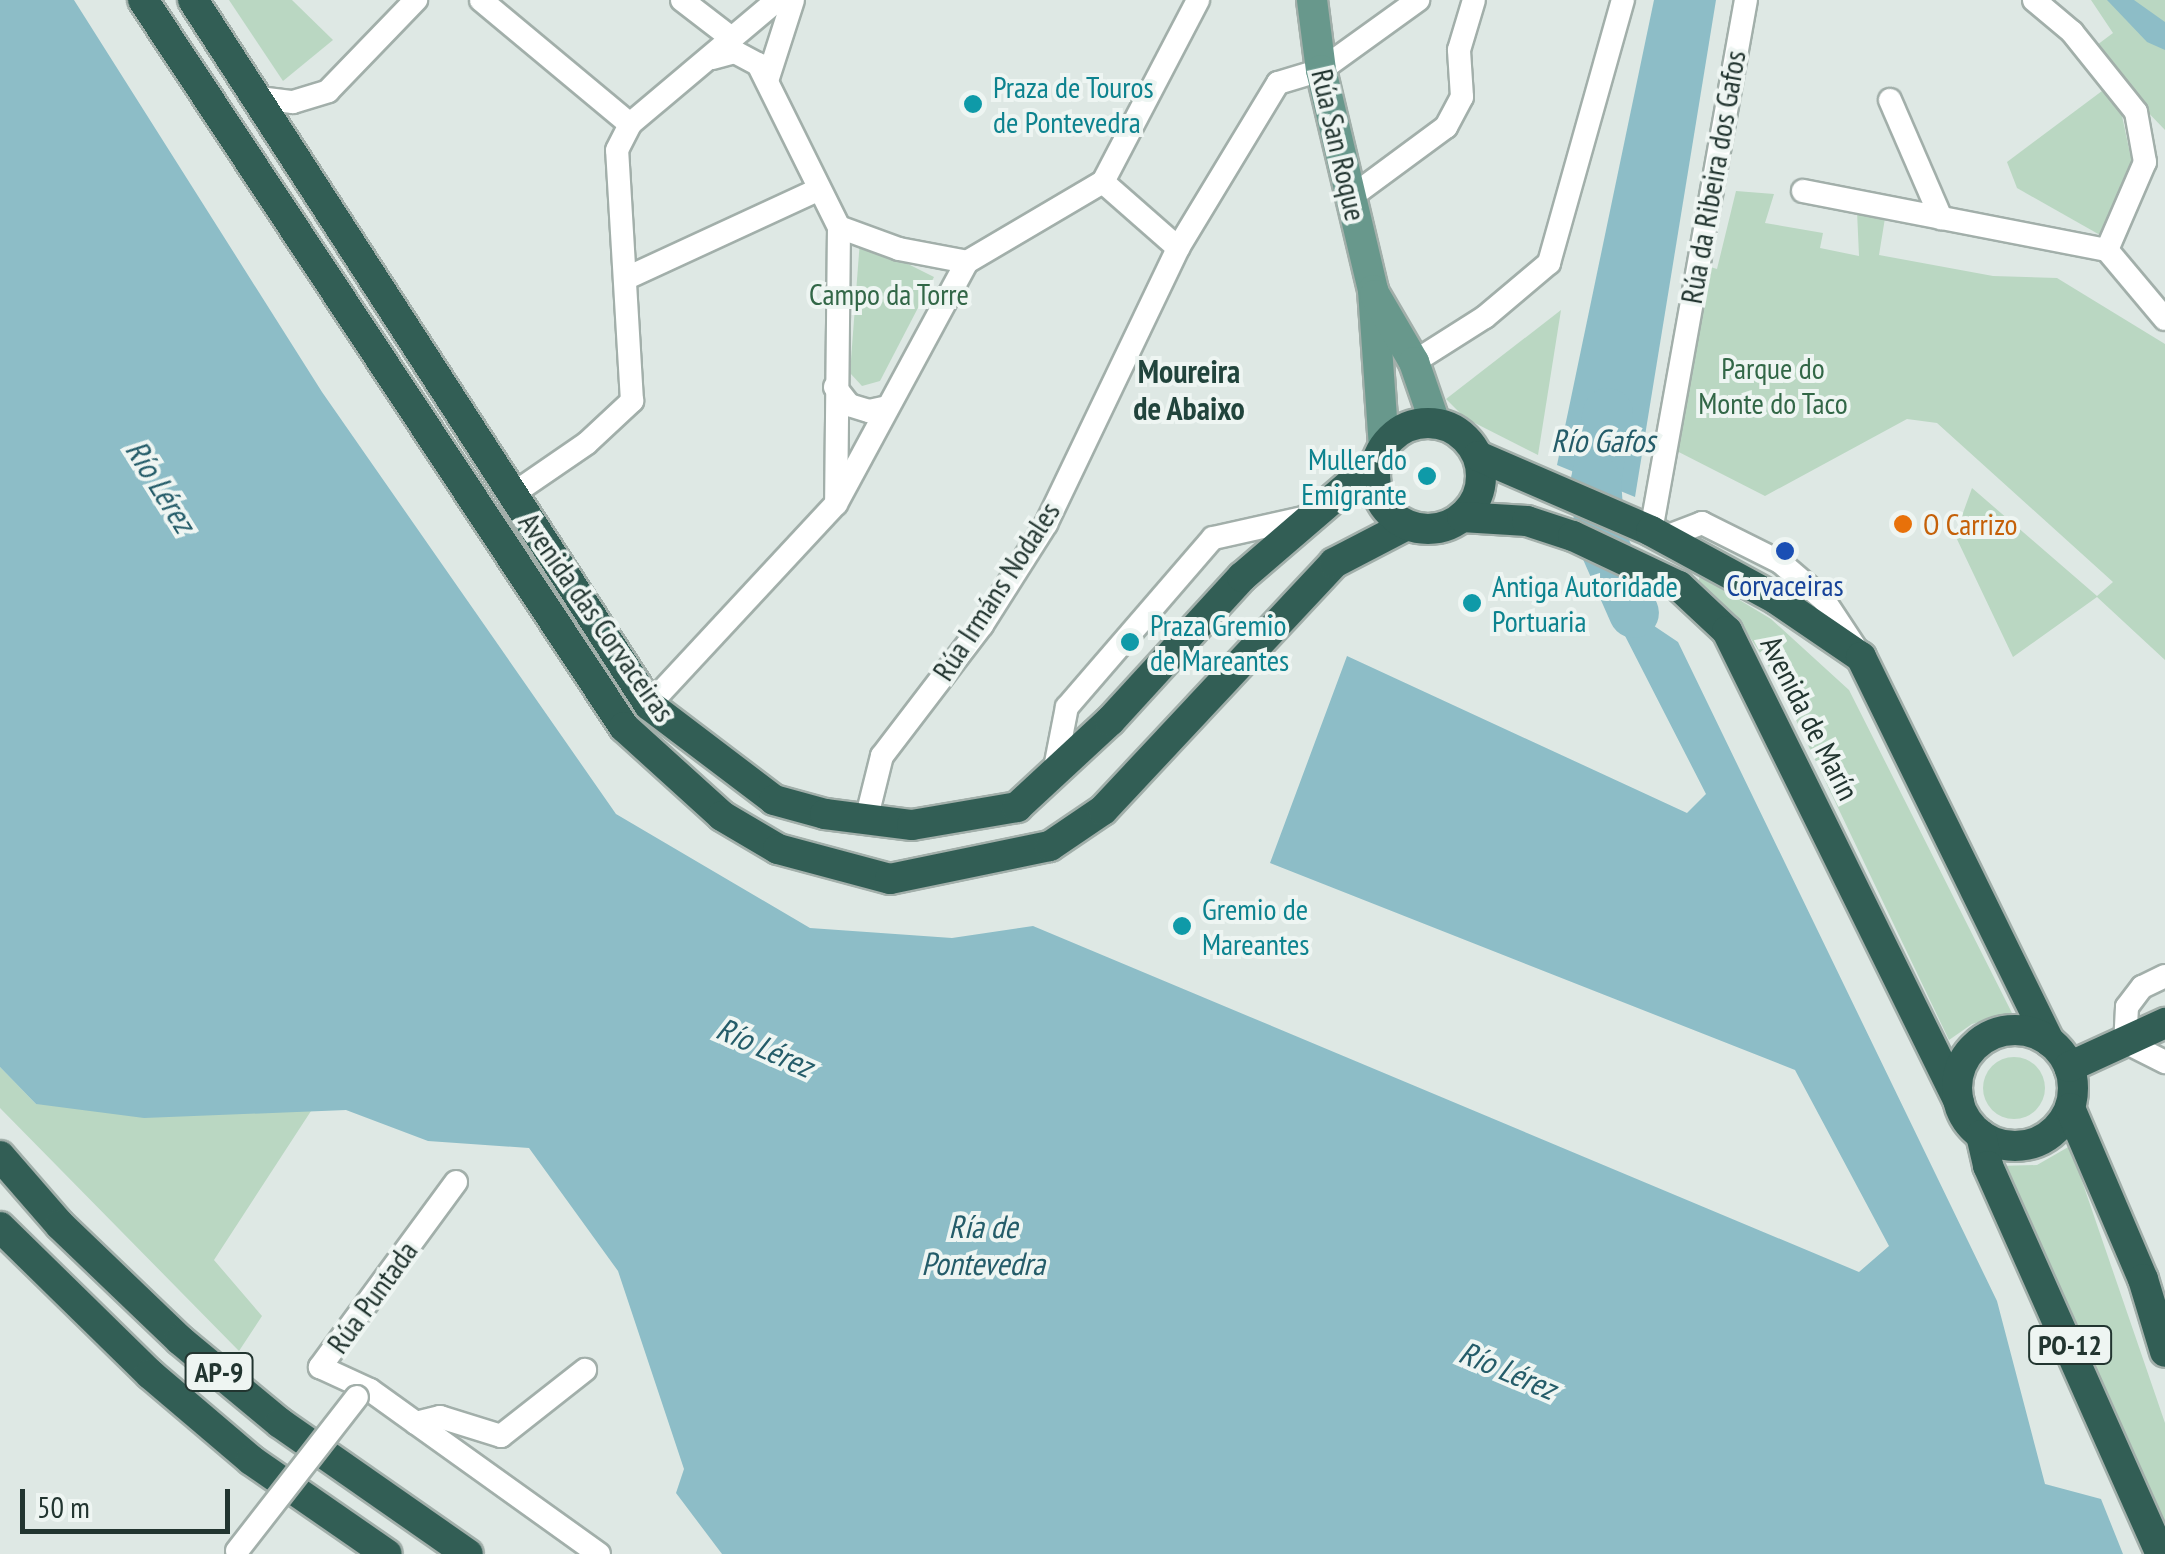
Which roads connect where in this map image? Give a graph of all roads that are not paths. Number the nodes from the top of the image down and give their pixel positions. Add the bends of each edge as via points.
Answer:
1 (143, 0) edge
2 (193, 0) edge
3 (416, 0) edge
4 (481, 0) edge
5 (682, 0) edge
6 (776, 0) edge
7 (793, 0) edge
8 (1198, 0) edge
9 (1312, 0) edge
10 (1418, 0) edge
11 (1474, 0) edge
12 (1623, 0) edge
13 (1746, 0) edge
14 (2034, 0) edge
15 (729, 36) junction
16 (712, 58) junction
17 (1321, 70) junction
18 (768, 78) junction
19 (259, 98) junction
20 (1890, 100) dead end
21 (630, 124) junction
22 (1103, 182) junction
23 (817, 190) junction
24 (1803, 191) dead end
25 (1351, 197) junction
26 (1942, 218) junction
27 (839, 227) junction
28 (1178, 248) junction
29 (2107, 250) junction
30 (967, 262) junction
31 (630, 277) junction
32 (1373, 290) junction
33 (2165, 318) edge
34 (1414, 362) junction
35 (835, 387) junction
36 (888, 407) junction
37 (1434, 423) junction
38 (1380, 454) junction
39 (1478, 456) junction
40 (510, 496) junction
41 (836, 504) junction
42 (1307, 517) junction
43 (1462, 517) junction
44 (1407, 525) junction
45 (1649, 531) junction
46 (649, 705) junction
47 (1054, 772) junction
48 (866, 820) junction
49 (2165, 976) edge
50 (2165, 1023) edge
51 (2048, 1041) junction
52 (2125, 1042) junction
53 (2165, 1062) edge
54 (2069, 1067) junction
55 (1959, 1102) junction
56 (2070, 1108) junction
57 (1980, 1135) junction
58 (0, 1156) edge
59 (456, 1182) dead end
60 (0, 1227) edge
61 (0, 1239) edge
62 (26, 1258) junction
63 (2165, 1352) edge
64 (585, 1370) dead end
65 (364, 1394) junction
66 (416, 1424) junction
67 (236, 1552) edge
68 (387, 1554) edge
69 (468, 1554) edge
70 (600, 1554) edge
71 (2161, 1554) edge

1 - 44 highway, Avenida das Corvaceiras via 624,727 722,816 778,849 890,879 1050,846 1104,810 1334,564
2 - 19 highway, Avenida das Corvaceiras
3 - 19 street via 328,91 293,102
4 - 21 street
5 - 15 street
6 - 15 street
7 - 18 street
8 - 22 street
9 - 17 main road, Rúa San Roque
10 - 17 street, Rúa Irmáns Nodales
11 - 25 street via 1459,50 1462,97 1446,127
12 - 34 street via 1548,264
13 - 45 street, Rúa da Ribeira dos Gafos
14 - 29 street via 2072,32 2136,112 2145,162
15 - 16 street
16 - 18 street via 735,52
16 - 21 street
17 - 25 main road, Rúa San Roque
17 - 28 street, Rúa Irmáns Nodales via 1278,82
18 - 23 street
19 - 40 highway, Avenida das Corvaceiras
20 - 26 street
21 - 31 street via 617,150
22 - 28 street
22 - 30 street
23 - 27 street
23 - 31 street
24 - 26 street
25 - 32 main road, Rúa San Roque
26 - 29 street
27 - 30 street via 898,249
27 - 35 street
28 - 48 street, Rúa Irmáns Nodales via 1046,524 982,626 882,756
29 - 33 street
30 - 36 street
31 - 40 street via 632,401 587,443
32 - 34 main road, Rúa San Roque
32 - 38 main road, Rúa San Roque
34 - 37 main road, Rúa San Roque
35 - 36 street via 849,404 869,412
35 - 41 street
36 - 41 street
37 - 38 highway via 1406,428
37 - 39 highway via 1460,434
38 - 42 highway, Avenida das Corvaceiras
38 - 44 highway via 1377,492
39 - 43 highway via 1480,489
39 - 45 highway, Avenida de Marín
40 - 46 highway, Avenida das Corvaceiras
41 - 46 street
42 - 47 highway, Avenida das Corvaceiras
42 - 47 street via 1213,538 1067,707
43 - 44 highway via 1436,529
43 - 55 highway, Avenida de Marín via 1528,521 1639,564 1678,586 1727,631
45 - 51 highway, Avenida de Marín via 1776,598 1861,657
46 - 48 highway, Avenida das Corvaceiras via 774,800
47 - 48 highway, Avenida das Corvaceiras via 1017,807 912,825
49 - 52 street via 2142,987 2126,1007
50 - 52 highway
51 - 54 highway
51 - 55 highway via 2016,1030 1984,1040 1962,1066
52 - 53 street
52 - 54 highway
54 - 56 highway
55 - 57 highway
56 - 57 highway via 2048,1136 2032,1144 1996,1144
56 - 63 highway, PO-12 via 2143,1278
57 - 71 highway, PO-12
58 - 69 highway, AP-9 via 180,1340 280,1423
59 - 65 street, Rúa Puntada via 320,1367
60 - 62 highway, AP-9
61 - 62 highway, AP-9
62 - 68 highway, AP-9 via 251,1460
64 - 66 street via 501,1436 440,1417
65 - 66 street, Rúa Puntada
65 - 67 street, Rúa Puntada, bridge
66 - 70 street, Rúa Puntada

